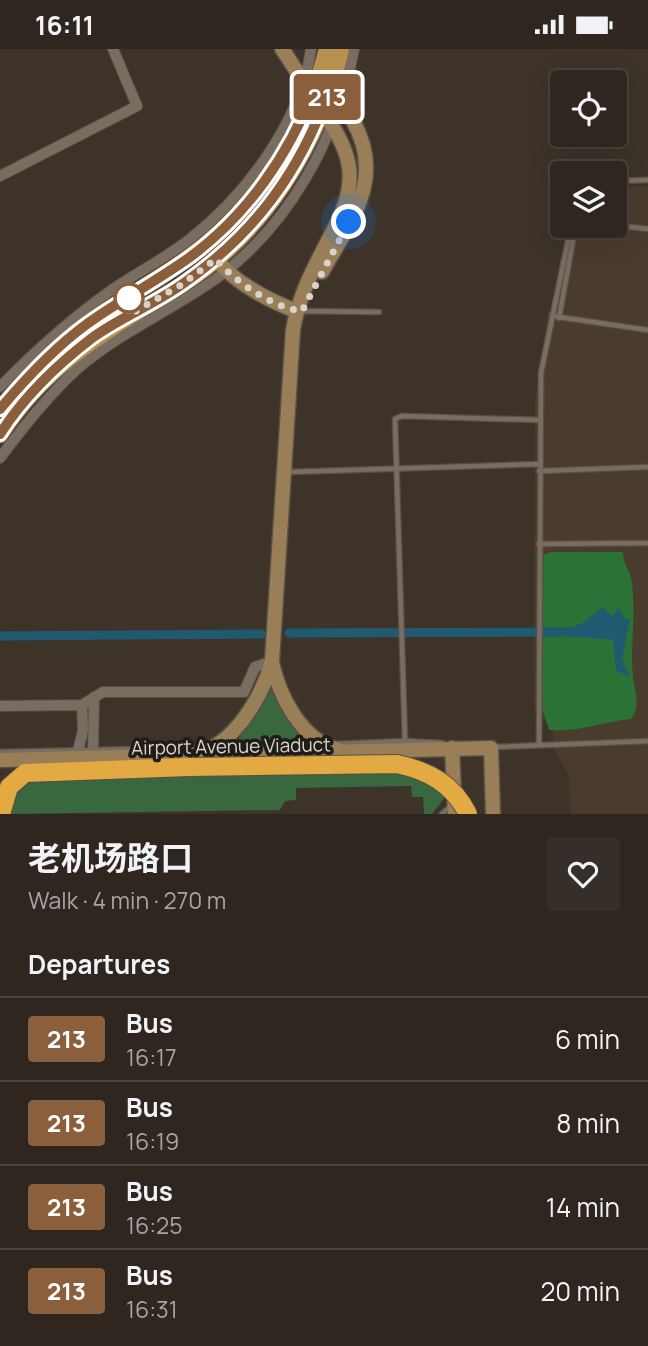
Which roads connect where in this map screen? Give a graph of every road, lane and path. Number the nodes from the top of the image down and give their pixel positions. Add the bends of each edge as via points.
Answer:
1 (113, 49) edge
2 (282, 49) edge
3 (312, 49) edge
4 (327, 49) edge
5 (341, 49) edge
6 (354, 49) edge
7 (319, 89) junction
8 (326, 117) junction
9 (0, 176) edge
10 (648, 180) edge
11 (627, 181) edge
12 (627, 227) edge
13 (648, 229) edge
14 (568, 238) edge
15 (573, 238) edge
16 (221, 265) junction
17 (299, 311) junction
18 (379, 312) dead end
19 (552, 316) junction
20 (559, 318) junction
21 (648, 330) edge
22 (0, 387) edge
23 (0, 409) edge
24 (540, 419) junction
25 (0, 435) edge
26 (0, 458) edge
27 (539, 464) junction
28 (648, 467) edge
29 (397, 469) junction
30 (539, 471) junction
31 (284, 472) junction
32 (648, 543) edge
33 (539, 544) junction
34 (272, 661) junction
35 (94, 698) junction
36 (82, 705) junction
37 (0, 706) edge
38 (405, 741) junction
39 (648, 741) edge
40 (539, 745) junction
41 (212, 747) junction
42 (319, 747) junction
43 (344, 747) junction
44 (452, 748) junction
45 (491, 748) junction
46 (93, 750) junction
47 (78, 751) junction
48 (0, 752) edge
49 (57, 758) junction
50 (0, 760) edge
51 (186, 761) junction
52 (25, 773) junction
53 (0, 803) edge
54 (0, 811) edge
55 (463, 811) edge
56 (442, 814) edge
57 (493, 814) edge

1 - 9 street via 137,106
2 - 7 street
3 - 7 street
4 - 7 main road
5 - 7 main road
6 - 7 street
7 - 8 main road
7 - 17 street via 362,141 367,180 361,200
7 - 22 street via 286,124 232,202 189,240 55,333
7 - 23 main road via 267,179 235,218 190,257 87,324 33,370
8 - 16 main road via 283,187
8 - 17 street via 347,152 349,189 339,221 302,290
10 - 11 lane
12 - 13 lane
14 - 19 lane
15 - 20 lane
16 - 17 street via 275,303
16 - 25 main road via 92,338 44,380
16 - 26 street via 78,369 34,412
17 - 18 lane
17 - 31 street via 293,330
19 - 20 lane
19 - 24 lane via 541,373
20 - 21 lane
24 - 27 lane
24 - 29 lane via 399,416 395,422
27 - 29 lane
27 - 30 lane
28 - 30 lane
29 - 31 lane
29 - 38 lane
30 - 33 lane
31 - 34 street
32 - 33 lane
33 - 40 lane
34 - 35 street via 255,667 244,692 103,692
34 - 41 street via 250,709
34 - 42 street via 290,708
35 - 36 street
35 - 46 street
36 - 37 street
36 - 47 street
38 - 43 lane
38 - 44 lane via 435,741
39 - 40 lane
40 - 45 lane
41 - 42 lane
41 - 46 lane
41 - 51 street
42 - 43 street
42 - 51 street
43 - 44 street
44 - 45 street
44 - 55 street
45 - 57 street
46 - 47 lane
47 - 48 lane
49 - 50 street
49 - 51 street
49 - 52 highway
51 - 52 highway, Airport Avenue Viaduct
51 - 55 highway, Airport Avenue Viaduct, bridge via 397,764 439,779 450,787
52 - 54 highway via 12,782
53 - 54 highway
55 - 56 lane

